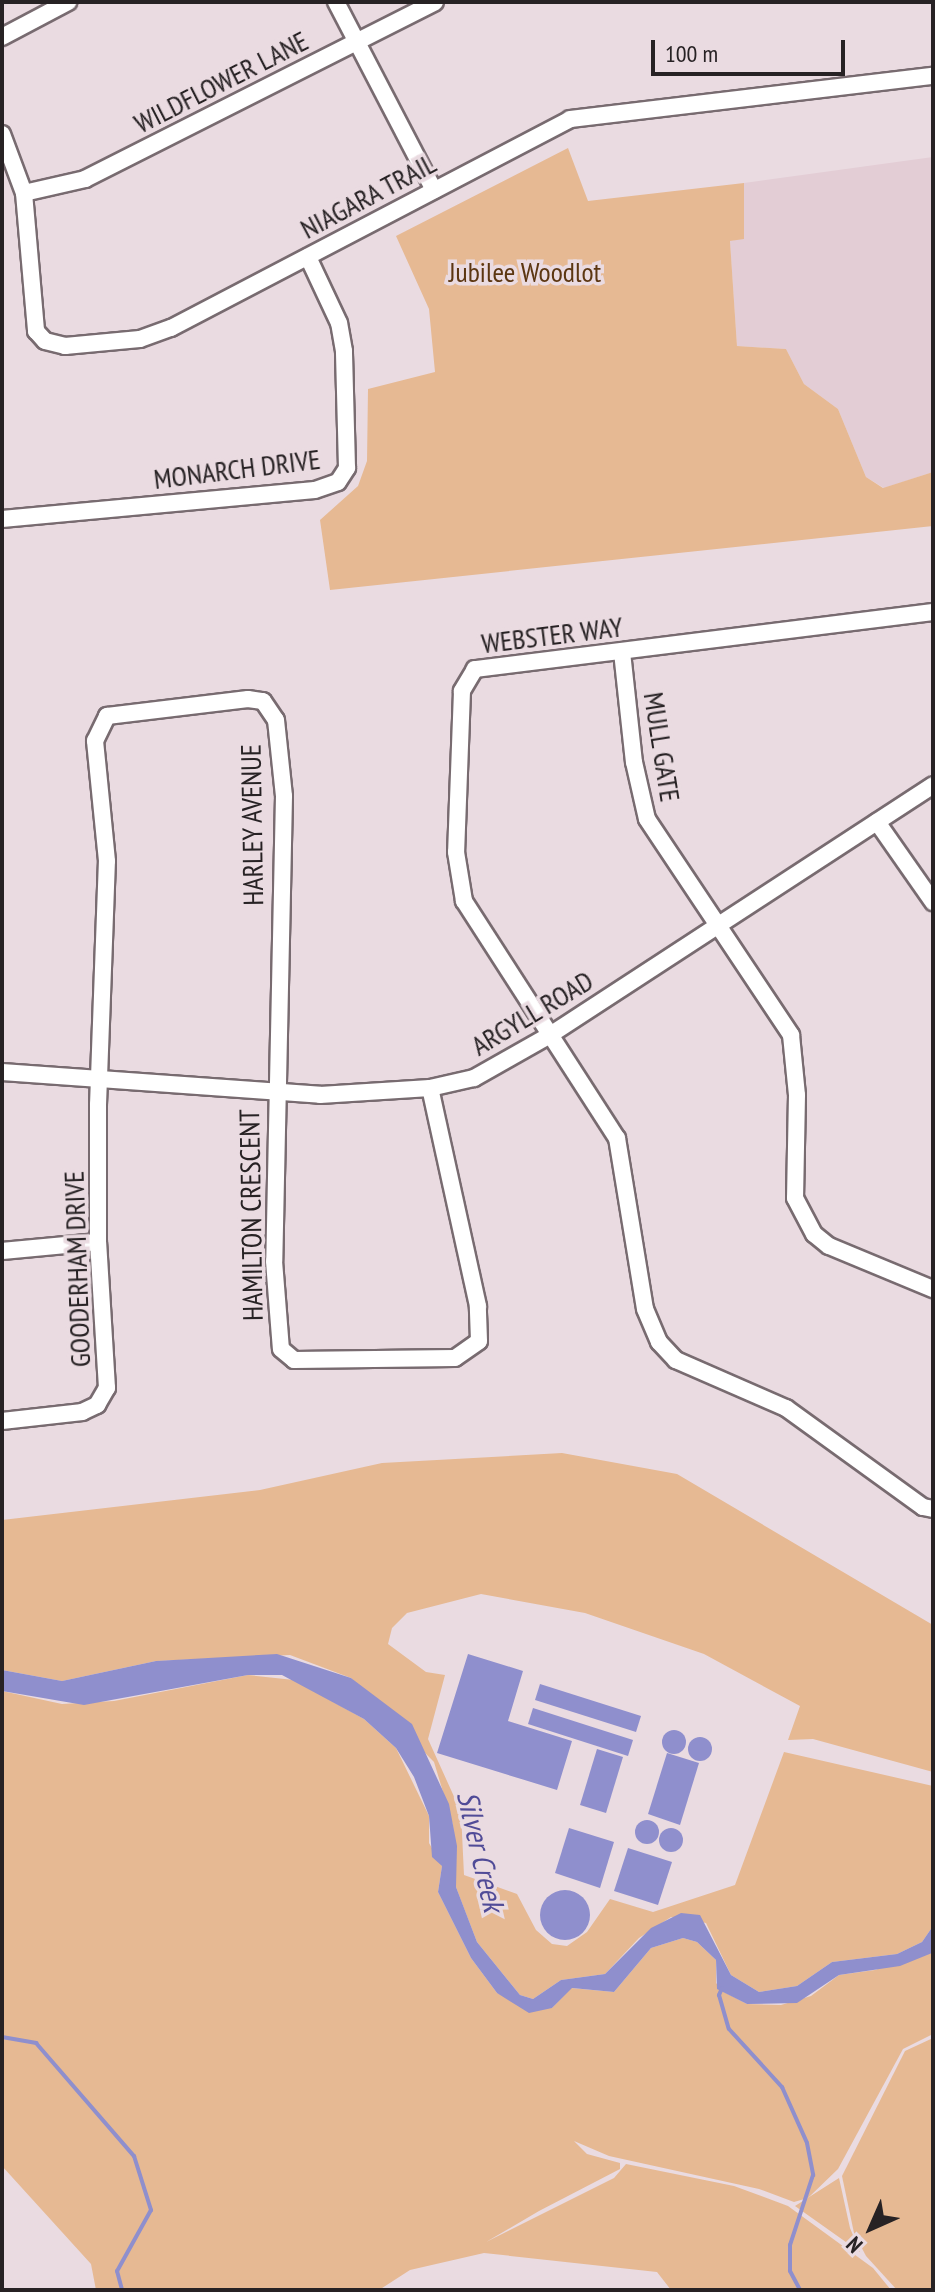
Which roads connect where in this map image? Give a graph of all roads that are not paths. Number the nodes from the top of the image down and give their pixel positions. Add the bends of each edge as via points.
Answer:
1 (68, 2) edge
2 (336, 2) edge
3 (435, 2) edge
4 (2, 37) edge
5 (357, 43) junction
6 (933, 76) edge
7 (2, 134) edge
8 (434, 190) junction
9 (24, 193) junction
10 (308, 257) junction
11 (2, 519) edge
12 (933, 612) edge
13 (622, 652) junction
14 (933, 785) edge
15 (877, 822) junction
16 (933, 902) edge
17 (715, 927) junction
18 (550, 1035) junction
19 (2, 1072) edge
20 (99, 1079) junction
21 (430, 1088) junction
22 (275, 1093) junction
23 (98, 1242) junction
24 (2, 1251) edge
25 (933, 1289) edge
26 (2, 1421) edge
27 (933, 1509) edge

1 - 4 street
2 - 5 street
3 - 5 street, WILDFLOWER LANE
5 - 8 street
5 - 9 street, WILDFLOWER LANE via 85,179
6 - 8 street, NIAGARA TRAIL via 570,119
7 - 9 street, NIAGARA TRAIL
8 - 10 street, NIAGARA TRAIL
9 - 10 street, NIAGARA TRAIL via 36,331 56,346 152,336
10 - 11 street, MONARCH DRIVE via 339,323 344,351 347,468 338,482 315,490
12 - 13 street, WEBSTER WAY
13 - 17 street, MULL GATE via 634,762 647,819
13 - 18 street, WEBSTER WAY via 486,666 464,682 459,886
14 - 15 street, ARGYLL ROAD
15 - 16 street
15 - 17 street, ARGYLL ROAD
17 - 18 street, ARGYLL ROAD
17 - 25 street, MULL GATE via 791,1035 797,1095 795,1198 814,1234 829,1246
18 - 21 street, ARGYLL ROAD via 491,1071
18 - 27 street via 599,1102 617,1138 645,1309 659,1342 676,1360 786,1408 923,1507
19 - 20 street, ARGYLL ROAD
20 - 22 street, ARGYLL ROAD
20 - 22 street, HARLEY AVENUE via 107,861 98,726 122,711 257,699 276,720 284,796
20 - 23 street, GOODERHAM DRIVE
21 - 22 street, ARGYLL ROAD via 349,1095
21 - 22 street, HAMILTON CRESCENT via 478,1306 479,1341 455,1358 325,1363 294,1360 281,1349 274,1261
23 - 24 street
23 - 26 street, GOODERHAM DRIVE via 107,1388 97,1405 82,1412

